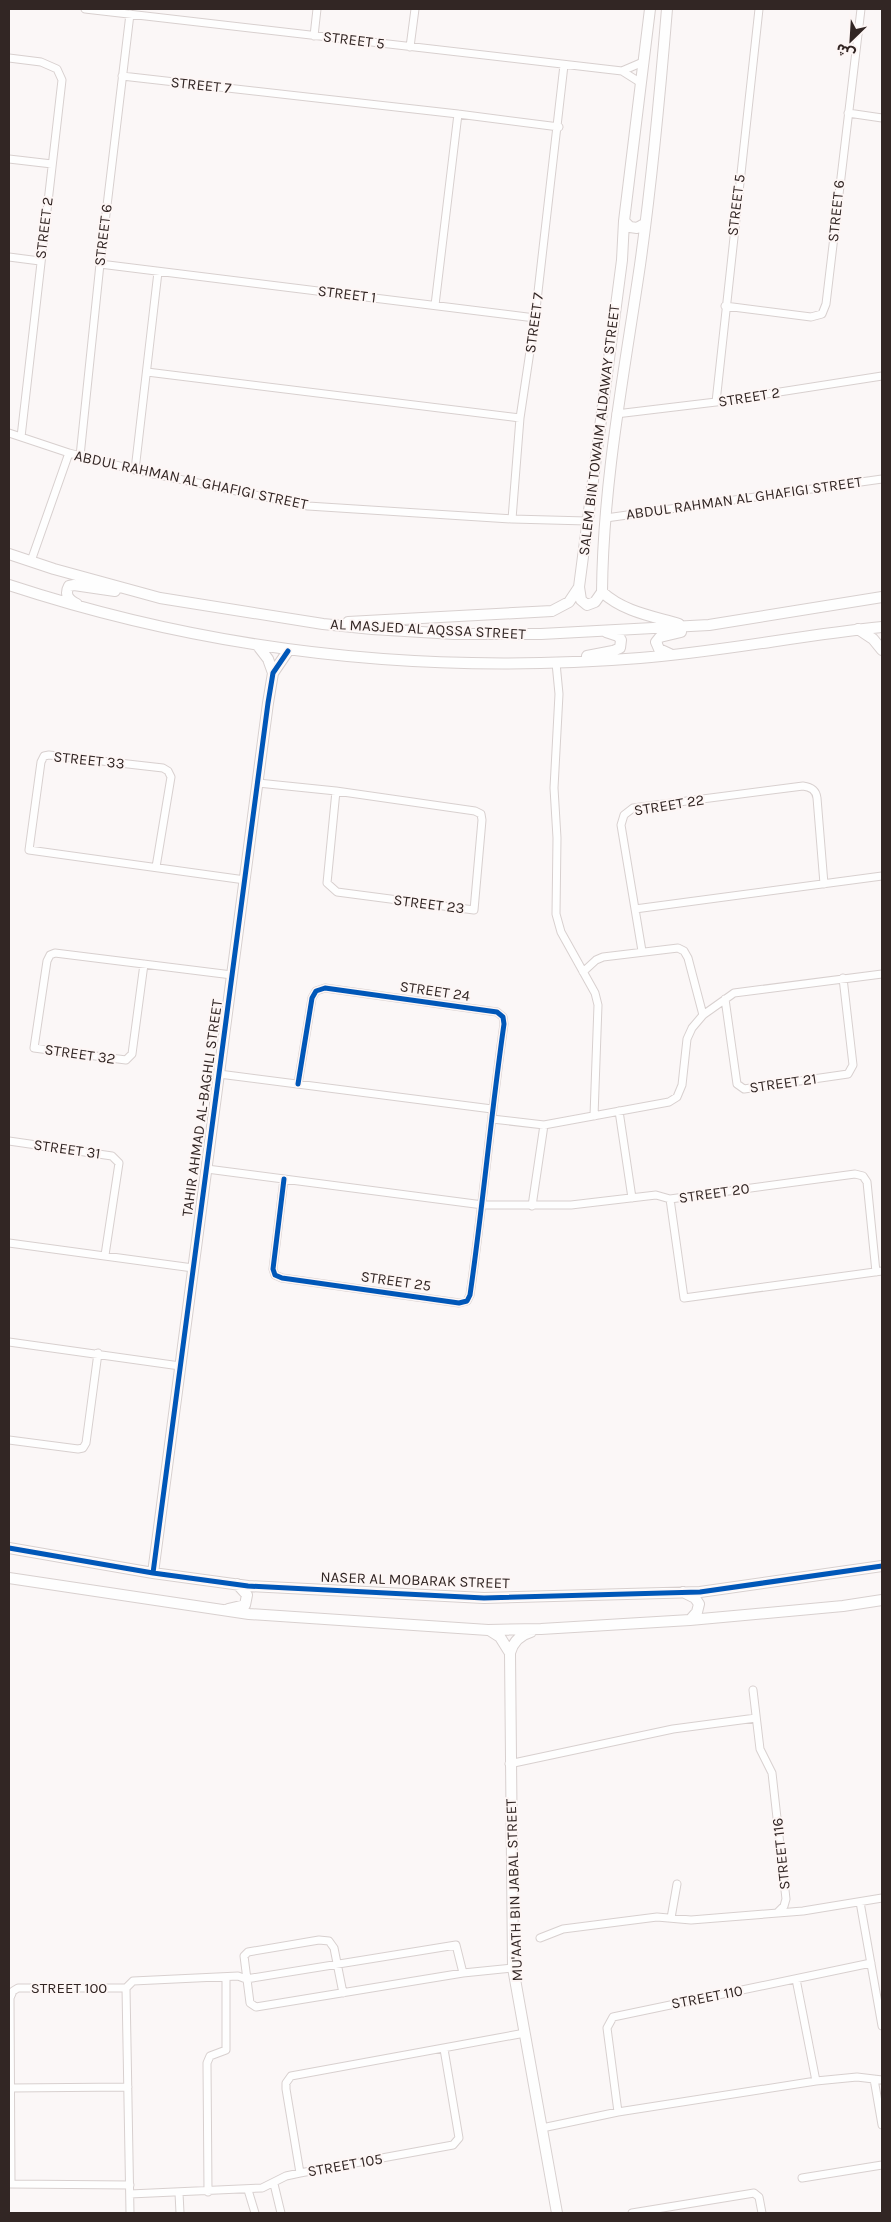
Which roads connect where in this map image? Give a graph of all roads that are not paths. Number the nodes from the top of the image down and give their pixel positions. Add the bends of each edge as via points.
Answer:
1 (85, 9) edge
2 (317, 9) edge
3 (415, 9) edge
4 (649, 9) edge
5 (668, 9) edge
6 (759, 9) edge
7 (860, 9) edge
8 (130, 14) junction
9 (314, 36) junction
10 (410, 47) junction
11 (9, 58) edge
12 (643, 62) junction
13 (564, 65) junction
14 (622, 71) junction
15 (122, 76) junction
16 (641, 83) junction
17 (848, 113) junction
18 (458, 114) junction
19 (882, 118) edge
20 (559, 128) junction
21 (9, 159) edge
22 (52, 164) junction
23 (624, 221) junction
24 (644, 224) junction
25 (9, 257) edge
26 (622, 260) junction
27 (40, 261) junction
28 (640, 263) junction
29 (100, 264) junction
30 (158, 272) junction
31 (435, 305) junction
32 (725, 306) junction
33 (535, 318) junction
34 (146, 372) junction
35 (882, 376) edge
36 (716, 402) junction
37 (616, 414) junction
38 (520, 418) junction
39 (9, 433) edge
40 (21, 437) junction
41 (69, 453) junction
42 (80, 456) junction
43 (135, 470) junction
44 (882, 479) edge
45 (606, 518) junction
46 (512, 519) junction
47 (587, 521) junction
48 (9, 554) edge
49 (30, 560) junction
50 (9, 585) edge
51 (579, 587) junction
52 (602, 592) junction
53 (882, 597) edge
54 (160, 598) junction
55 (99, 613) junction
56 (323, 624) junction
57 (709, 625) junction
58 (690, 627) junction
59 (882, 627) edge
60 (858, 629) junction
61 (601, 631) junction
62 (258, 646) junction
63 (882, 650) edge
64 (288, 651) junction
65 (672, 654) junction
66 (559, 663) junction
67 (273, 674) junction
68 (258, 783) junction
69 (336, 791) junction
70 (156, 868) junction
71 (882, 876) edge
72 (245, 880) junction
73 (824, 884) junction
74 (635, 909) junction
75 (642, 951) junction
76 (144, 964) junction
77 (583, 972) junction
78 (882, 974) edge
79 (232, 975) junction
80 (843, 978) junction
81 (725, 999) junction
82 (703, 1015) junction
83 (219, 1074) junction
84 (298, 1084) junction
85 (492, 1109) junction
86 (619, 1111) junction
87 (594, 1116) junction
88 (492, 1118) junction
89 (544, 1125) junction
90 (9, 1141) edge
91 (489, 1158) joint
92 (207, 1168) junction
93 (284, 1179) junction
94 (632, 1198) junction
95 (670, 1199) junction
96 (483, 1205) junction
97 (532, 1206) junction
98 (9, 1243) edge
99 (105, 1255) junction
100 (193, 1268) junction
101 (879, 1272) edge
102 (9, 1342) edge
103 (98, 1353) junction
104 (180, 1366) junction
105 (9, 1440) edge
106 (9, 1548) edge
107 (882, 1566) edge
108 (153, 1573) junction
109 (9, 1578) edge
110 (23, 1581) junction
111 (237, 1584) junction
112 (9, 1585) edge
113 (680, 1591) junction
114 (882, 1600) edge
115 (225, 1610) junction
116 (690, 1620) junction
117 (541, 1629) junction
118 (488, 1630) junction
119 (510, 1653) junction
120 (753, 1690) dead end
121 (756, 1718) junction
122 (509, 1764) junction
123 (678, 1884) dead end
124 (882, 1898) edge
125 (860, 1902) junction
126 (778, 1912) junction
127 (671, 1918) junction
128 (540, 1938) dead end
129 (871, 1963) junction
130 (338, 1964) junction
131 (513, 1968) junction
132 (463, 1973) junction
133 (226, 1977) junction
134 (246, 1979) junction
135 (796, 1980) junction
136 (126, 1988) junction
137 (343, 1993) junction
138 (882, 2026) edge
139 (525, 2033) junction
140 (444, 2049) junction
141 (878, 2079) edge
142 (816, 2081) junction
143 (128, 2087) junction
144 (10, 2088) junction
145 (618, 2112) junction
146 (882, 2125) edge
147 (542, 2128) junction
148 (882, 2165) edge
149 (300, 2173) junction
150 (802, 2178) dead end
151 (10, 2184) edge
152 (274, 2184) junction
153 (130, 2185) junction
154 (248, 2190) junction
155 (208, 2192) junction
156 (180, 2193) junction
157 (130, 2194) junction
158 (645, 2212) edge
159 (130, 2213) edge
160 (180, 2213) edge
161 (255, 2213) edge
162 (280, 2213) edge
163 (557, 2213) edge
164 (632, 2213) edge
165 (762, 2213) edge

1 - 8 street, STREET 5
2 - 9 street
3 - 10 street
4 - 12 street, SALEM BIN TOWAIM ALDAWAY STREET
5 - 24 street, SALEM BIN TOWAIM ALDAWAY STREET
6 - 32 street, STREET 5
7 - 17 street, STREET 6
8 - 9 street, STREET 5
8 - 15 street, STREET 6
9 - 10 street, STREET 5
10 - 13 street, STREET 5
11 - 22 street, STREET 2 via 41,62 57,69 62,80
12 - 14 street, STREET 5
12 - 16 street, SALEM BIN TOWAIM ALDAWAY STREET
13 - 14 street, STREET 5
13 - 20 street, STREET 7
14 - 16 street, STREET 5
15 - 18 street, STREET 7
15 - 29 street, STREET 6
16 - 23 street, SALEM BIN TOWAIM ALDAWAY STREET
17 - 19 street
17 - 32 street, STREET 6 via 826,304 822,314 812,317
18 - 20 street, STREET 7
18 - 31 street
20 - 33 street, STREET 7
21 - 22 street
22 - 27 street, STREET 2
23 - 24 street via 630,227
23 - 26 street, SALEM BIN TOWAIM ALDAWAY STREET
24 - 28 street, SALEM BIN TOWAIM ALDAWAY STREET
25 - 27 street
26 - 28 street via 635,258
26 - 47 street, SALEM BIN TOWAIM ALDAWAY STREET
27 - 40 street, STREET 2
28 - 37 street, SALEM BIN TOWAIM ALDAWAY STREET
29 - 30 street, STREET 1
29 - 42 street, STREET 6
30 - 31 street, STREET 1
30 - 34 street
31 - 33 street, STREET 1
32 - 36 street, STREET 5
33 - 38 street, STREET 7
34 - 38 street
34 - 43 street
35 - 36 street, STREET 2
36 - 37 street, STREET 2
37 - 45 street, SALEM BIN TOWAIM ALDAWAY STREET
38 - 46 street, STREET 7
39 - 40 street, ABDUL RAHMAN AL GHAFIGI STREET
40 - 41 street, ABDUL RAHMAN AL GHAFIGI STREET
41 - 42 street, ABDUL RAHMAN AL GHAFIGI STREET
41 - 49 street
42 - 43 street, ABDUL RAHMAN AL GHAFIGI STREET
43 - 46 street, ABDUL RAHMAN AL GHAFIGI STREET via 308,506
44 - 45 street, ABDUL RAHMAN AL GHAFIGI STREET
45 - 52 street, SALEM BIN TOWAIM ALDAWAY STREET
46 - 47 street, ABDUL RAHMAN AL GHAFIGI STREET
47 - 51 street, SALEM BIN TOWAIM ALDAWAY STREET
48 - 49 street, AL MASJED AL AQSSA STREET
49 - 54 street, AL MASJED AL AQSSA STREET
50 - 55 street, AL MASJED AL AQSSA STREET
51 - 52 street via 581,600 587,605 595,602
51 - 56 street via 569,602 552,611
52 - 58 street via 627,610
53 - 57 street, AL MASJED AL AQSSA STREET
54 - 55 street via 69,586 66,591 70,601
54 - 56 street, AL MASJED AL AQSSA STREET
55 - 62 street, AL MASJED AL AQSSA STREET
56 - 61 street, AL MASJED AL AQSSA STREET via 454,634
57 - 58 street, AL MASJED AL AQSSA STREET
57 - 65 street via 660,637 656,642 658,649
58 - 61 street, AL MASJED AL AQSSA STREET
59 - 60 street, AL MASJED AL AQSSA STREET
60 - 63 street
60 - 65 street, AL MASJED AL AQSSA STREET
61 - 66 street via 618,636 620,648
62 - 64 street, AL MASJED AL AQSSA STREET
62 - 67 street via 268,659
64 - 66 street, AL MASJED AL AQSSA STREET via 432,663
64 - 67 street, TAHIR AHMAD AL-BAGHLI STREET
65 - 66 street, AL MASJED AL AQSSA STREET
66 - 77 street via 554,788 558,838 555,902 561,932
67 - 68 street, TAHIR AHMAD AL-BAGHLI STREET
68 - 69 street, STREET 23
68 - 72 street, TAHIR AHMAD AL-BAGHLI STREET
69 - 69 street, STREET 23 via 481,814 474,910 331,889 327,884
70 - 70 street, STREET 33 via 29,850 44,756 168,771 171,777
70 - 72 street, STREET 33
71 - 73 street
72 - 79 street, TAHIR AHMAD AL-BAGHLI STREET
73 - 74 street
73 - 74 street, STREET 22 via 817,798 812,789 804,786 633,808 624,815 621,825
74 - 75 street, STREET 22
75 - 77 street via 600,958
75 - 82 street via 674,947 684,951
76 - 76 street, STREET 32 via 55,953 50,956 34,1048 130,1058
76 - 79 street, STREET 32
77 - 87 street via 598,1005
78 - 80 street
79 - 83 street, TAHIR AHMAD AL-BAGHLI STREET
80 - 81 street via 742,991
80 - 81 street, STREET 21 via 853,1065 848,1074 740,1088
81 - 82 street
82 - 86 street via 687,1039 682,1085 677,1096 668,1102
83 - 84 street
83 - 92 street, TAHIR AHMAD AL-BAGHLI STREET
84 - 85 street
84 - 85 street, STREET 24 via 312,998 316,991 324,988 497,1012 503,1016
85 - 88 street, STREET 24
86 - 87 street
86 - 94 street
87 - 89 street
88 - 89 street
88 - 91 street, STREET 24
89 - 97 street
90 - 99 street, STREET 31 via 116,1159 119,1163
91 - 96 street, STREET 25
92 - 93 street
92 - 100 street, TAHIR AHMAD AL-BAGHLI STREET
93 - 96 street
93 - 96 street, STREET 25 via 273,1269 275,1275 459,1303 467,1301 470,1295
94 - 95 street via 656,1196
94 - 97 street via 571,1206
95 - 101 street, STREET 20 via 856,1174 863,1176 867,1182
95 - 101 street, STREET 20 via 684,1298
96 - 97 street
98 - 99 street
99 - 100 street
100 - 104 street, TAHIR AHMAD AL-BAGHLI STREET
102 - 103 street
103 - 104 street
103 - 105 street via 83,1448
104 - 108 street, TAHIR AHMAD AL-BAGHLI STREET
106 - 108 street, NASER AL MOBARAK STREET
107 - 113 street, NASER AL MOBARAK STREET via 700,1592
108 - 111 street, NASER AL MOBARAK STREET
109 - 110 street
110 - 112 street
110 - 115 street
111 - 113 street, NASER AL MOBARAK STREET via 484,1598
111 - 115 street via 247,1595 245,1605
113 - 116 street via 695,1598 698,1604 697,1612
114 - 116 street
115 - 118 street
116 - 117 street
117 - 118 street
117 - 119 street via 523,1634
118 - 119 street via 500,1637
119 - 122 street, MU'AATH BIN JABAL STREET
120 - 121 street, STREET 116
121 - 122 street via 684,1727
121 - 126 street, STREET 116 via 760,1752 768,1762 772,1776 786,1899
122 - 131 street, MU'AATH BIN JABAL STREET
123 - 127 street
124 - 125 street
125 - 126 street
125 - 129 street
126 - 127 street, STREET 116 via 686,1920
127 - 128 street, STREET 116 via 563,1929
129 - 135 street, STREET 110
129 - 138 street
130 - 132 street via 456,1945
130 - 134 street
130 - 134 street via 332,1944 319,1940 246,1953 243,1959
130 - 137 street
131 - 132 street
131 - 139 street, MU'AATH BIN JABAL STREET
132 - 137 street
133 - 134 street
133 - 136 street via 133,1981
133 - 155 street via 226,2050 210,2056 207,2063
134 - 137 street via 250,2003 255,2007
135 - 142 street
135 - 145 street, STREET 110 via 613,2017 607,2028
136 - 143 street, STREET 100
136 - 144 street, STREET 100 via 18,1988 12,1991
139 - 140 street, STREET 105
139 - 147 street, MU'AATH BIN JABAL STREET
140 - 149 street, STREET 105 via 291,2076 286,2089
140 - 149 street, STREET 105 via 459,2138 456,2144
141 - 142 street via 857,2077
141 - 146 street
142 - 145 street
143 - 144 street
143 - 153 street, STREET 100
144 - 151 street, STREET 100
145 - 147 street
147 - 163 street, MU'AATH BIN JABAL STREET
148 - 150 street
149 - 152 street via 286,2176
151 - 153 street, STREET 100
152 - 154 street
152 - 162 street
153 - 157 street
154 - 155 street
154 - 161 street
155 - 156 street
156 - 157 street
156 - 160 street
157 - 159 street
158 - 164 street
158 - 165 street via 754,2193 759,2196

